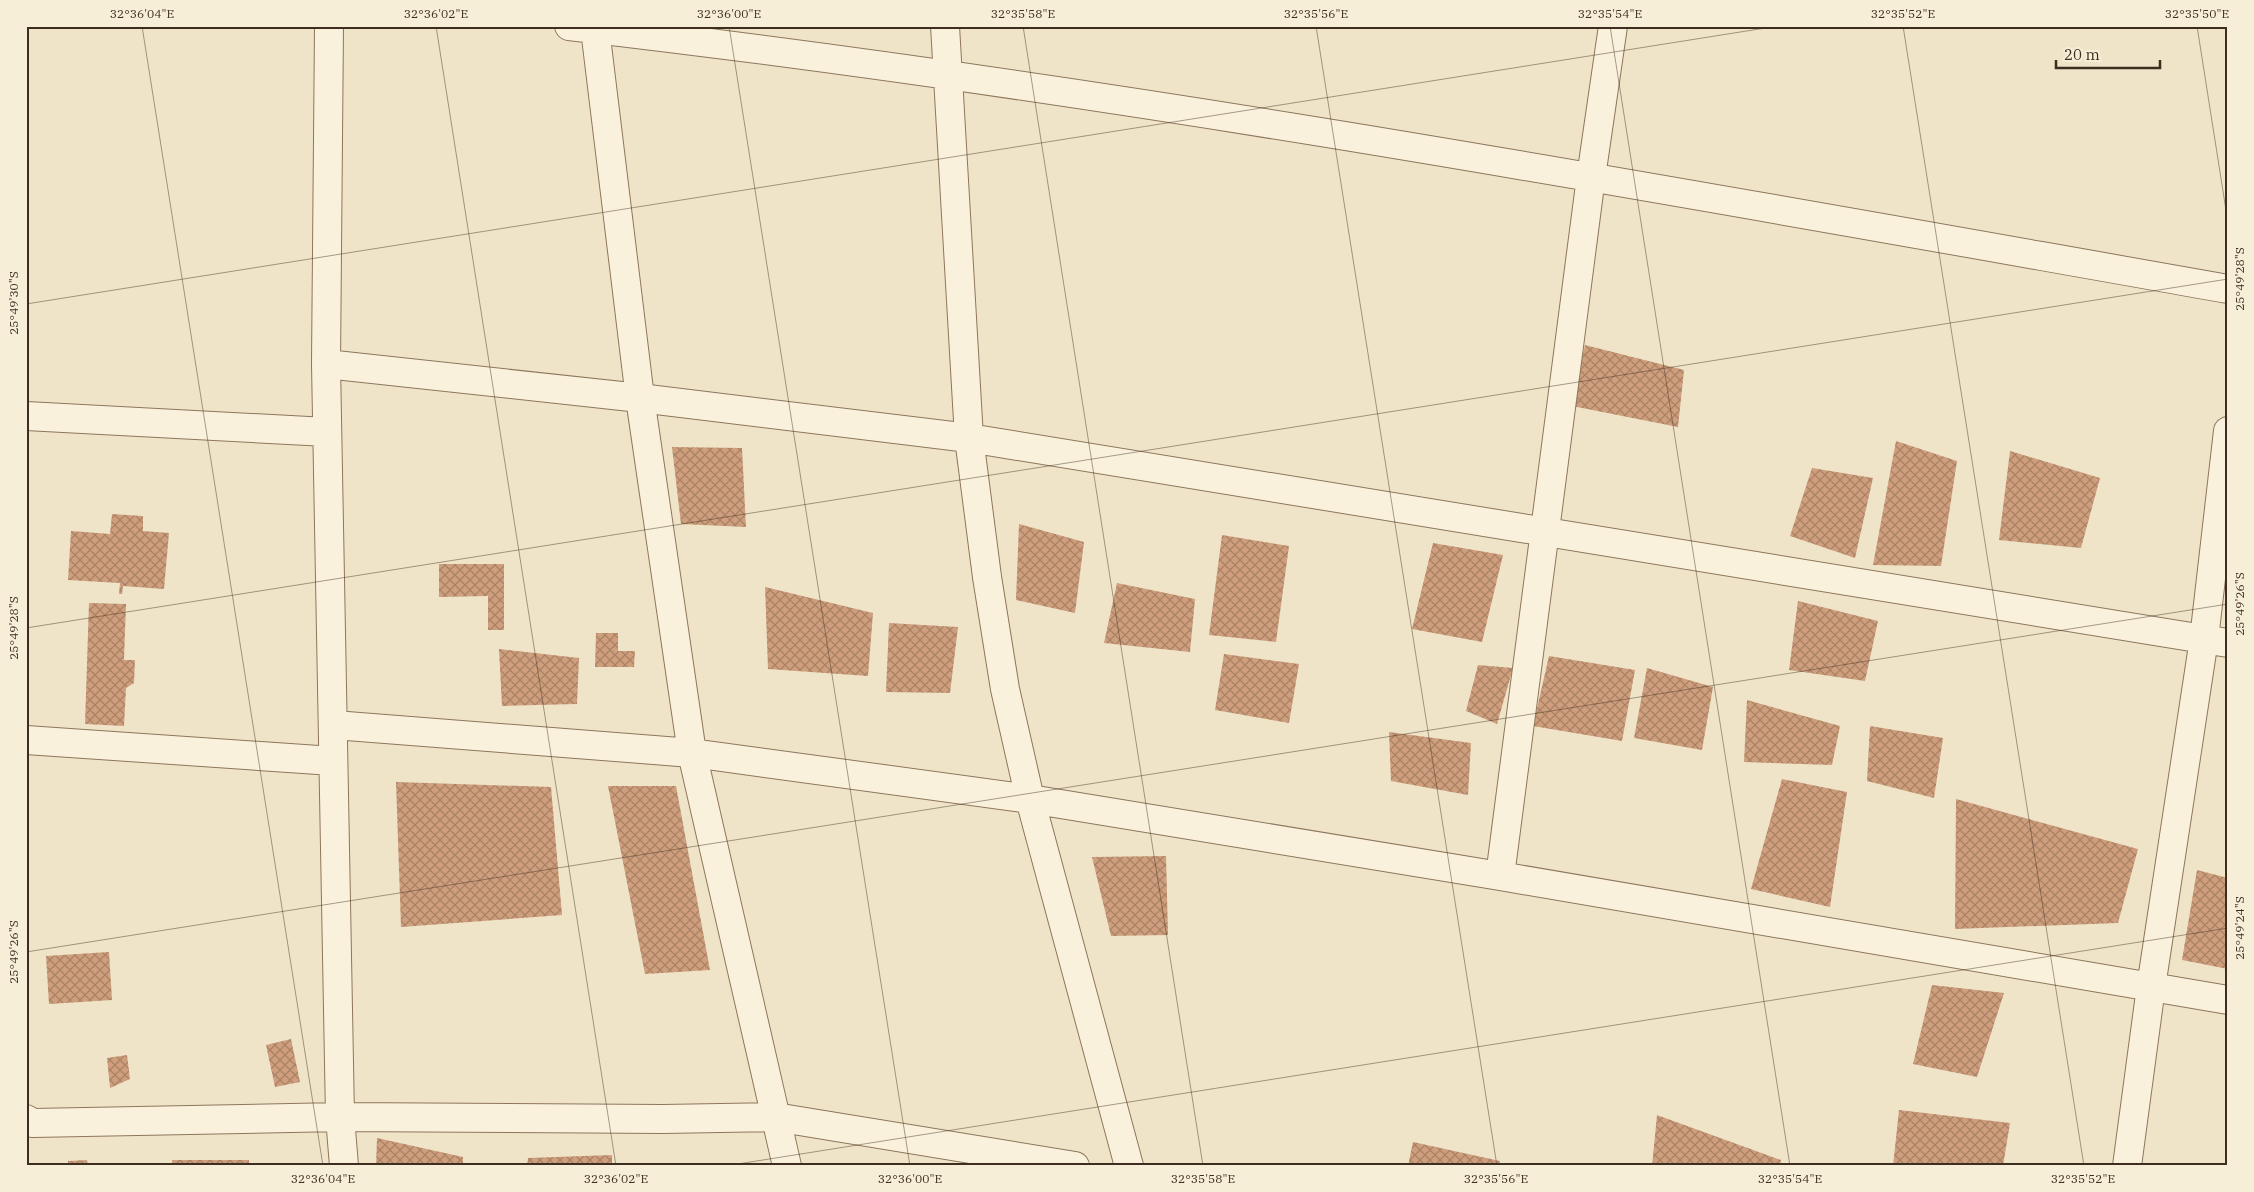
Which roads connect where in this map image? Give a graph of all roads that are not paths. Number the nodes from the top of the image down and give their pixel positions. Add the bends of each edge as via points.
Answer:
1 (329, 26) edge
2 (945, 26) edge
3 (1613, 26) edge
4 (582, 28) edge
5 (948, 74) junction
6 (1591, 177) junction
7 (2228, 289) edge
8 (326, 364) junction
9 (640, 398) junction
10 (26, 416) edge
11 (2228, 431) edge
12 (327, 432) junction
13 (969, 438) junction
14 (1544, 530) junction
15 (2216, 641) edge
16 (334, 725) junction
17 (26, 740) edge
18 (692, 753) junction
19 (333, 761) junction
20 (1030, 799) junction
21 (1500, 876) junction
22 (2151, 987) junction
23 (2228, 1000) edge
24 (340, 1117) junction
25 (775, 1117) junction
26 (26, 1119) edge
27 (344, 1166) edge
28 (786, 1166) edge
29 (1076, 1166) edge
30 (1128, 1166) edge
31 (2128, 1166) edge

1 - 8 street
2 - 5 street
3 - 6 street
4 - 5 street
4 - 9 street
5 - 6 street
5 - 13 street
6 - 7 street
6 - 14 street
8 - 9 street
8 - 12 street
9 - 13 street
9 - 18 street
10 - 12 street
11 - 15 street
12 - 16 street
13 - 14 street
13 - 20 street via 1005,689
14 - 15 street
14 - 21 street
15 - 22 street
16 - 18 street
16 - 19 street
17 - 19 street
18 - 20 street
18 - 25 street
19 - 24 street
20 - 21 street
20 - 30 street
21 - 22 street
22 - 23 street
22 - 31 street
24 - 25 street
24 - 26 street via 32,1123
24 - 27 street
25 - 28 street
25 - 29 street

